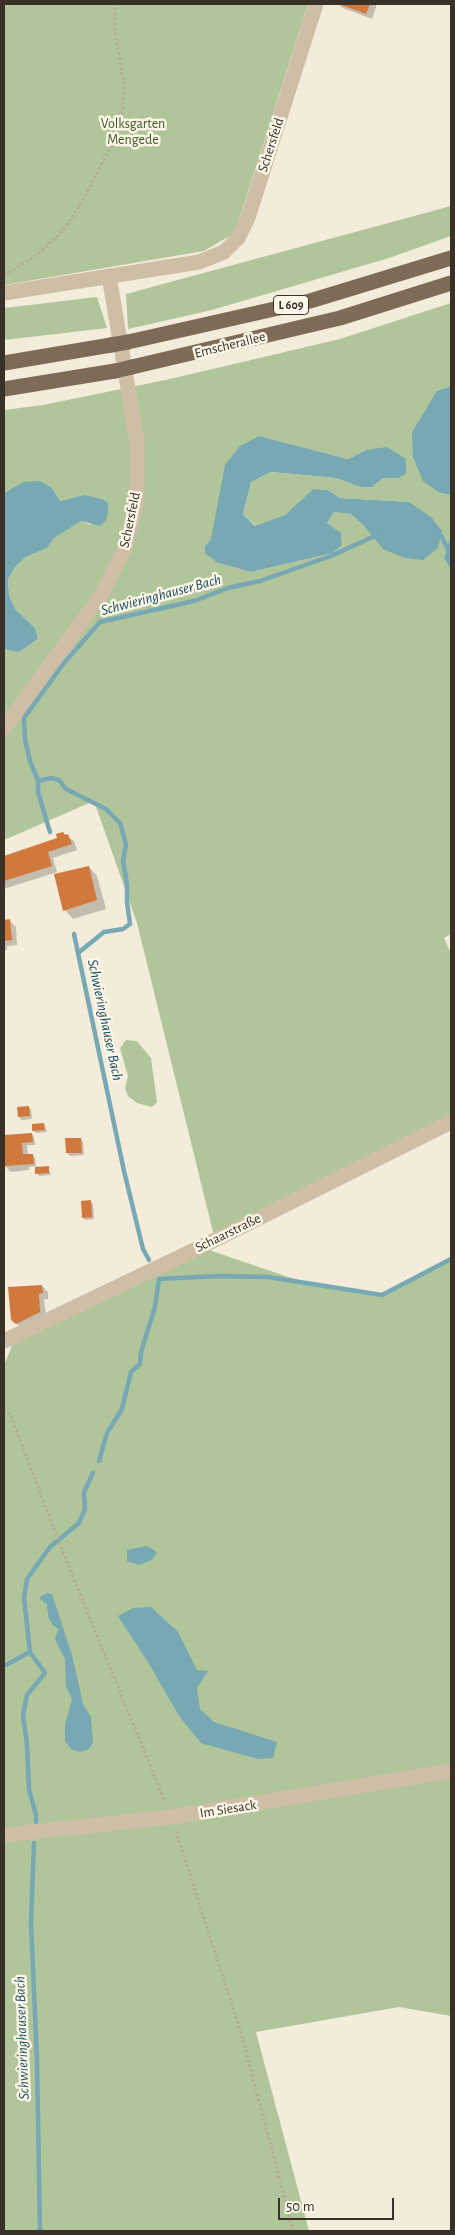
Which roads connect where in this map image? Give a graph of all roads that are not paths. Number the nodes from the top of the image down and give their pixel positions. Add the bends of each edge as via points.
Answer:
1 (316, 4) edge
2 (451, 258) edge
3 (109, 276) junction
4 (451, 283) edge
5 (4, 293) edge
6 (4, 363) edge
7 (4, 389) edge
8 (4, 728) edge
9 (451, 1122) edge
10 (4, 1341) edge
11 (451, 1771) edge
12 (4, 1835) edge

1 - 3 street, Schersfeld via 248,218 238,238 224,252 199,262
2 - 6 main road, Emscherallee / L 609, bridge via 310,301 128,342
3 - 5 street, Schersfeld
3 - 8 street, Schersfeld via 137,441 137,500 125,548 102,594
4 - 7 main road, Emscherallee / L 609, bridge via 340,318 132,368
9 - 10 street, Schaarstraße
11 - 12 street, Im Siesack via 172,1818

